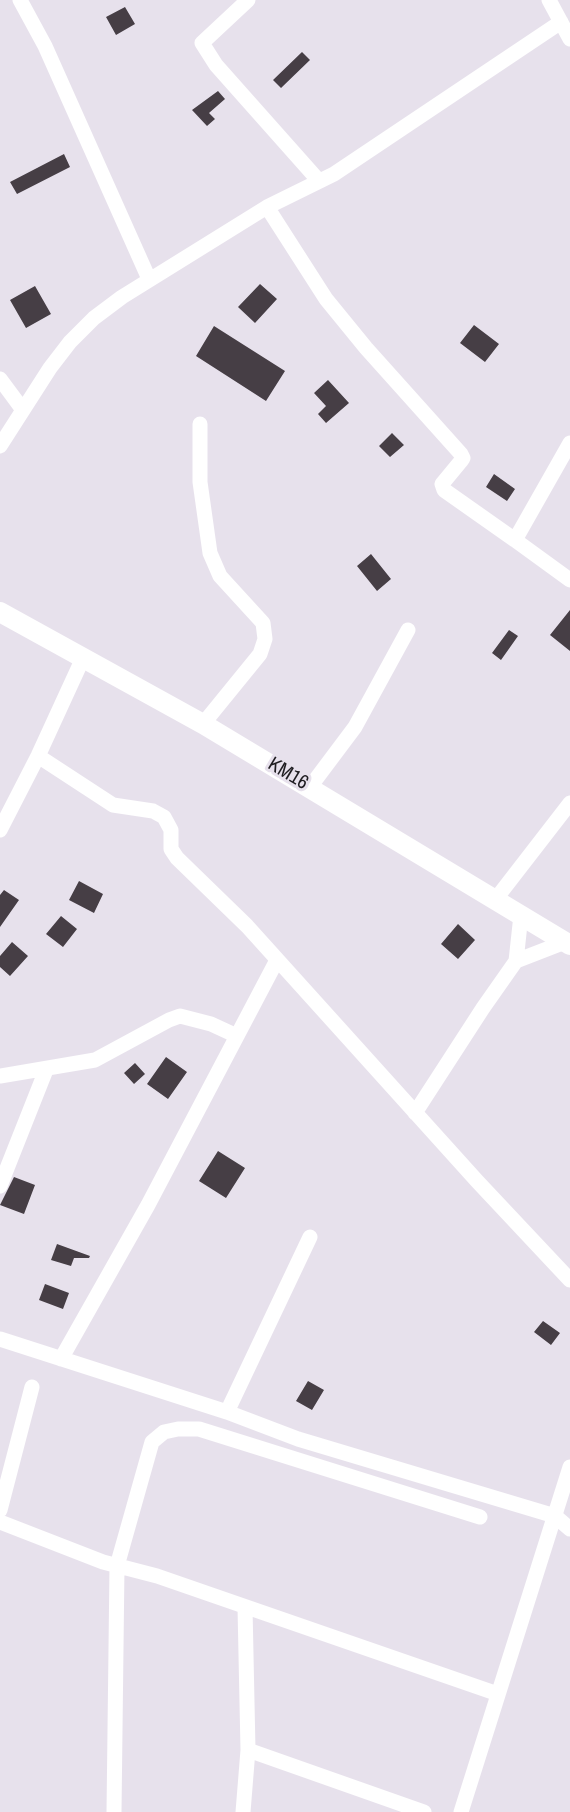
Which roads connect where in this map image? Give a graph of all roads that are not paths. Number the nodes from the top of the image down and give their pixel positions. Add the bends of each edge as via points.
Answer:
1 (20, 0) edge
2 (248, 0) edge
3 (551, 1) edge
4 (561, 22) junction
5 (570, 39) edge
6 (319, 181) junction
7 (267, 207) junction
8 (149, 279) junction
9 (0, 379) edge
10 (23, 410) junction
11 (200, 424) dead end
12 (570, 443) edge
13 (0, 446) edge
14 (515, 540) junction
15 (570, 580) edge
16 (0, 612) edge
17 (408, 630) dead end
18 (83, 658) junction
19 (203, 724) junction
20 (38, 756) junction
21 (310, 787) junction
22 (570, 803) edge
23 (0, 830) edge
24 (495, 900) junction
25 (521, 915) junction
26 (567, 944) edge
27 (277, 960) junction
28 (516, 962) junction
29 (237, 1036) junction
30 (46, 1070) junction
31 (0, 1076) edge
32 (415, 1113) junction
33 (0, 1186) edge
34 (310, 1237) dead end
35 (570, 1280) edge
36 (0, 1339) edge
37 (62, 1359) junction
38 (32, 1387) dead end
39 (227, 1412) junction
40 (570, 1467) edge
41 (0, 1510) edge
42 (555, 1516) junction
43 (480, 1517) dead end
44 (0, 1522) edge
45 (570, 1528) edge
46 (117, 1566) junction
47 (245, 1606) junction
48 (498, 1694) junction
49 (248, 1750) junction
50 (114, 1812) edge
51 (243, 1812) edge
52 (424, 1812) edge
53 (461, 1812) edge

1 - 8 street via 50,56
2 - 6 street via 202,43
3 - 4 street
4 - 5 street
4 - 6 street
6 - 7 street
7 - 8 street
7 - 14 street via 333,307 463,458 442,484 444,490
8 - 10 street via 94,318 70,342
9 - 10 street
10 - 13 street
11 - 19 street via 200,482 210,553 220,576 262,623 265,639 260,654
12 - 14 street
14 - 15 street
16 - 18 street, KM16
17 - 21 street via 355,727
18 - 19 street, KM16
18 - 20 street
19 - 21 street, KM16
20 - 23 street
20 - 27 street via 112,805 153,811 164,817 177,858
21 - 24 street, KM16
22 - 24 street
24 - 25 street, KM16
25 - 26 street, KM16
25 - 28 street
26 - 28 street
27 - 29 street
27 - 32 street
28 - 32 street
29 - 30 street via 180,1016 95,1060
29 - 37 street
30 - 31 street
30 - 33 street
32 - 35 street
34 - 39 street
36 - 37 street
37 - 39 street
38 - 41 street
39 - 42 street via 298,1439
40 - 42 street
42 - 45 street
42 - 48 street
43 - 46 street via 199,1429 178,1429 164,1432 152,1442
44 - 46 street
46 - 47 street
46 - 50 street
47 - 48 street
47 - 49 street
48 - 53 street
49 - 51 street
49 - 52 street

